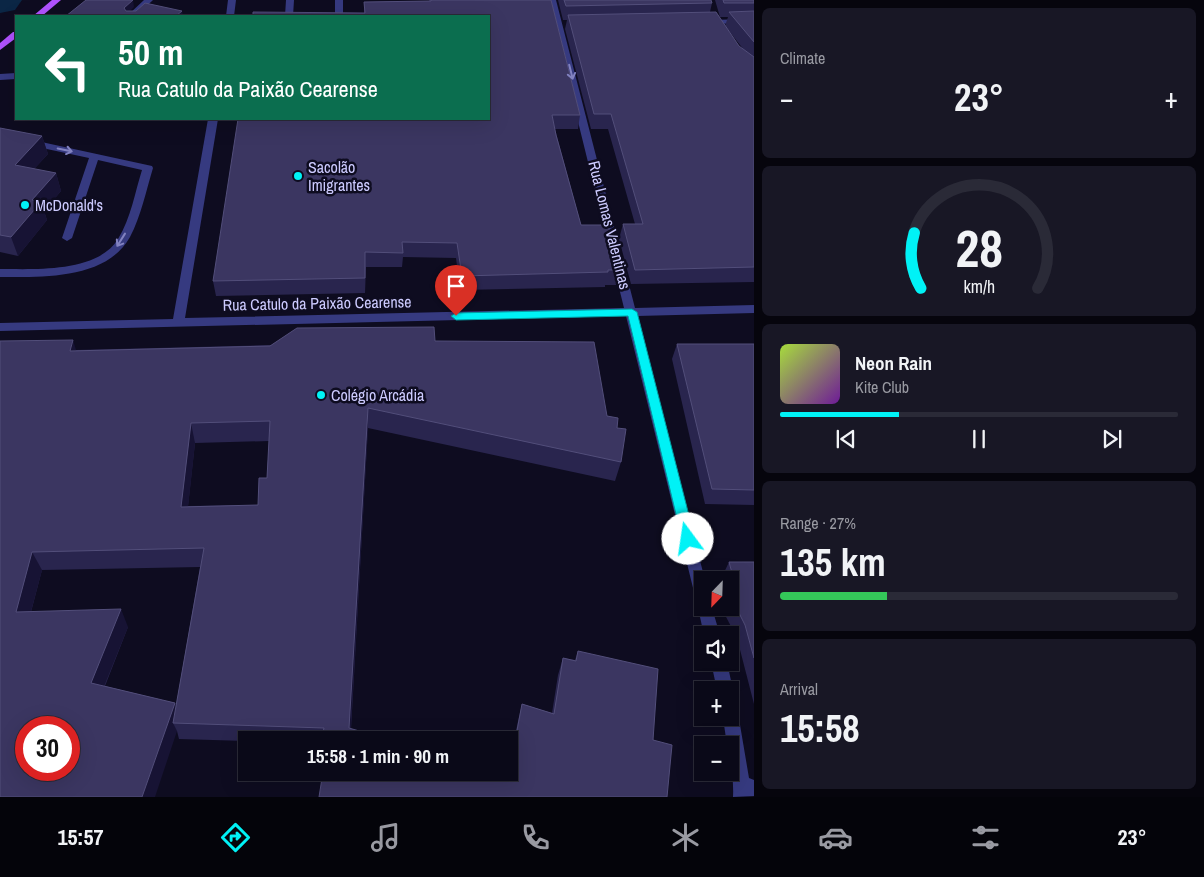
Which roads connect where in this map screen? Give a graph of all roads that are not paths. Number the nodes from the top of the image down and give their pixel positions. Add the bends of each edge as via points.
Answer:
1 (57, 0) edge
2 (149, 0) edge
3 (232, 0) edge
4 (290, 0) edge
5 (339, 0) edge
6 (552, 0) edge
7 (711, 14) edge
8 (38, 15) edge
9 (132, 15) edge
10 (230, 15) edge
11 (289, 15) edge
12 (339, 15) edge
13 (754, 21) edge
14 (697, 22) edge
15 (718, 25) junction
16 (15, 35) edge
17 (0, 47) edge
18 (15, 76) edge
19 (0, 77) edge
20 (213, 120) edge
21 (0, 136) edge
22 (94, 157) junction
23 (67, 238) dead end
24 (0, 273) edge
25 (754, 309) edge
26 (632, 312) junction
27 (178, 323) junction
28 (0, 327) edge
29 (696, 571) edge
30 (733, 726) edge
31 (746, 790) edge

1 - 8 main road
2 - 9 street
3 - 10 street
4 - 11 street
5 - 12 street
6 -> 26 street, Rua Lomas Valentinas via 564,24
7 - 15 street
13 - 15 street
14 - 15 street
16 - 17 main road
18 - 19 street
20 - 27 street
21 -> 22 street
22 - 23 street
22 -> 24 street via 148,168 119,246 96,261 77,267 36,273
25 - 26 street, Rua Catulo da Paixão Cearense
26 - 27 street, Rua Catulo da Paixão Cearense
26 - 29 street, Rua Lomas Valentinas
27 - 28 street, Rua Catulo da Paixão Cearense
30 - 31 street

